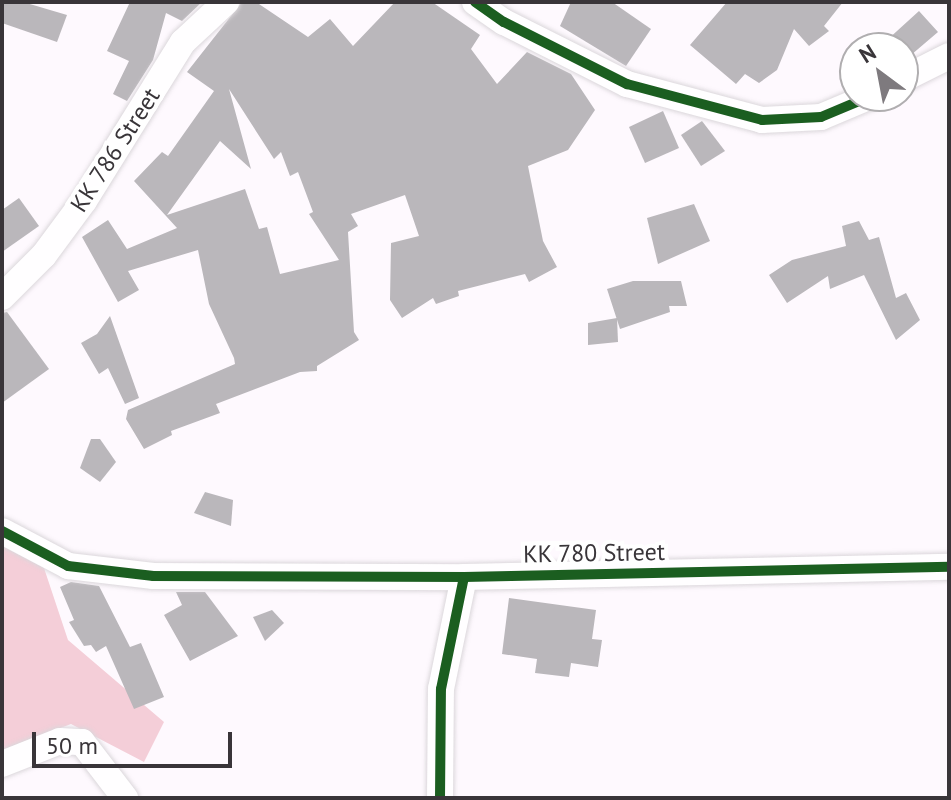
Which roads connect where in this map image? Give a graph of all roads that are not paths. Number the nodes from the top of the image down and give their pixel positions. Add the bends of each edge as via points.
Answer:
1 (226, 2) edge
2 (475, 2) edge
3 (949, 56) edge
4 (919, 71) edge
5 (839, 109) edge
6 (2, 297) edge
7 (2, 531) edge
8 (949, 567) edge
9 (464, 577) junction
10 (2, 764) edge
11 (125, 798) edge
12 (440, 798) edge

1 - 6 street, KK 786 Street via 183,42 84,201 44,255
2 - 5 street via 627,84 762,120 821,117
3 - 4 street
7 - 9 street, KK 780 Street via 68,566 153,576
8 - 9 street, KK 780 Street
9 - 12 street via 441,689
10 - 11 street via 60,741 82,742

